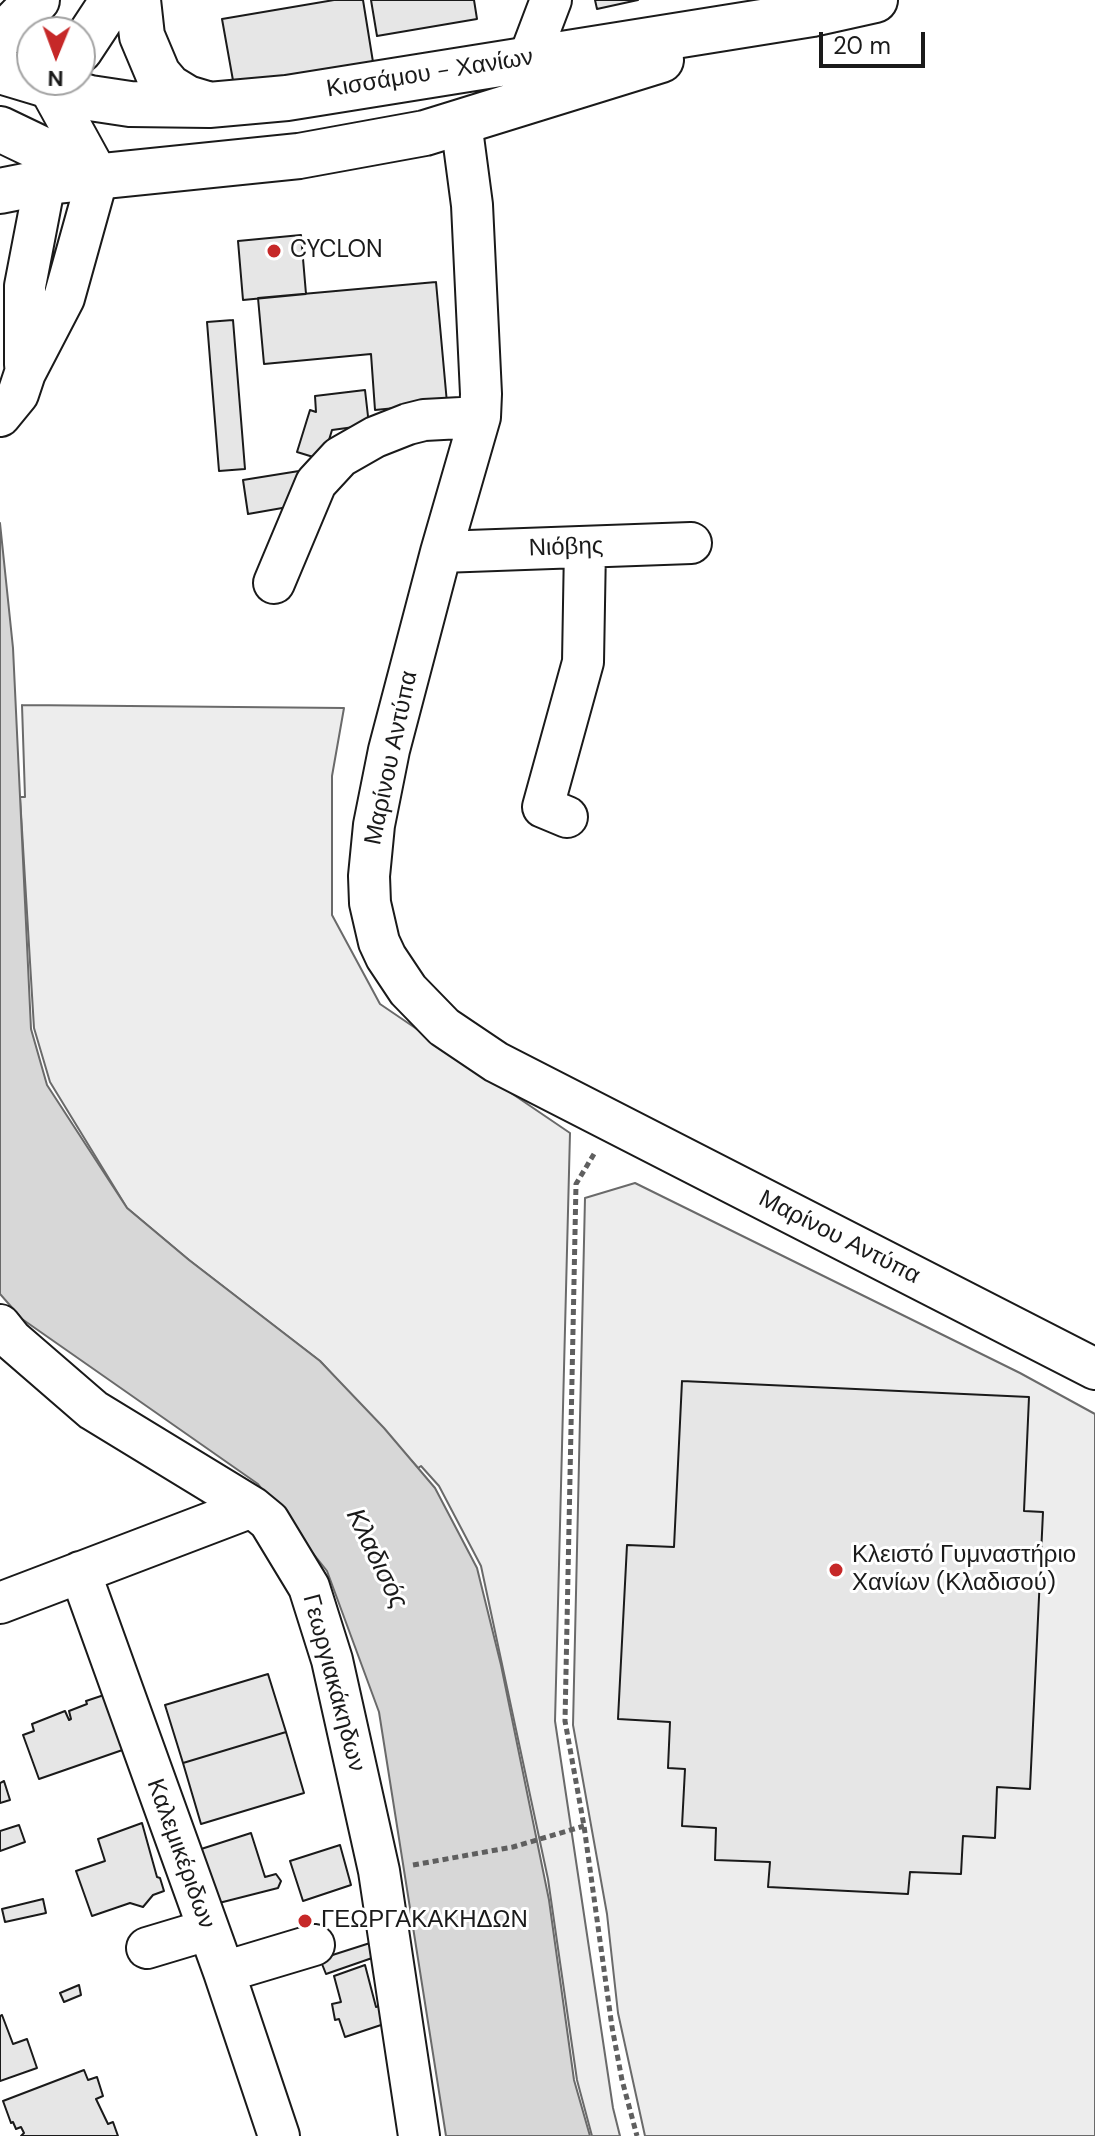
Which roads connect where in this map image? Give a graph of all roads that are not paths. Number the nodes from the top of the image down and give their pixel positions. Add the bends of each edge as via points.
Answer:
1 (37, 0) edge
2 (113, 0) edge
3 (138, 0) edge
4 (551, 0) edge
5 (875, 0) edge
6 (96, 26) edge
7 (0, 38) edge
8 (534, 78) junction
9 (30, 96) edge
10 (49, 96) edge
11 (57, 96) edge
12 (85, 96) edge
13 (209, 105) junction
14 (0, 116) edge
15 (461, 122) junction
16 (0, 129) edge
17 (46, 166) junction
18 (98, 176) junction
19 (0, 191) edge
20 (25, 373) junction
21 (0, 416) edge
22 (480, 417) junction
23 (691, 543) dead end
24 (585, 547) junction
25 (441, 552) junction
26 (274, 583) dead end
27 (567, 817) dead end
28 (0, 1325) edge
29 (1095, 1369) edge
30 (252, 1507) junction
31 (80, 1572) junction
32 (0, 1603) edge
33 (207, 1930) junction
34 (314, 1945) dead end
35 (147, 1948) dead end
36 (224, 1972) junction
37 (279, 2136) edge
38 (419, 2136) edge

1 - 7 main road
2 - 6 main road
3 - 13 main road via 142,36 158,74 187,98
4 - 8 street
5 - 8 main road, Κισσάμου - Χανίων
8 - 13 main road, Κισσάμου - Χανίων
8 - 15 main road, Κισσάμου - Χανίων
9 - 14 main road
10 - 17 street
11 - 18 street
12 - 13 main road, Κισσάμου - Χανίων via 130,104
15 - 18 main road, Κισσάμου - Χανίων via 299,156
15 - 22 street, Μαρίνου Αντύπα via 472,205
16 - 17 main road
17 - 18 main road, Κισσάμου - Χανίων
17 - 19 main road, Κισσάμου - Χανίων
17 - 20 street via 25,286
18 - 20 street via 64,298
20 - 21 street via 18,394
22 - 25 street, Μαρίνου Αντύπα
22 - 26 street via 408,424 340,457 316,483
23 - 24 street, Νιόβης
24 - 25 street, Νιόβης
24 - 27 street via 583,662 543,807
25 - 29 street, Μαρίνου Αντύπα via 374,825 370,889 379,942 408,990 444,1027 496,1062
28 - 30 street, Γεωργιακάκηδων via 93,1410
30 - 31 street
30 - 38 street, Γεωργιακάκηδων via 269,1521 309,1587 332,1660 379,1871
31 - 32 street
31 - 33 street, Καλεμικέριδων
33 - 35 street
33 - 36 street, Καλεμικέριδων
34 - 36 street
36 - 37 street, Καλεμικέριδων

